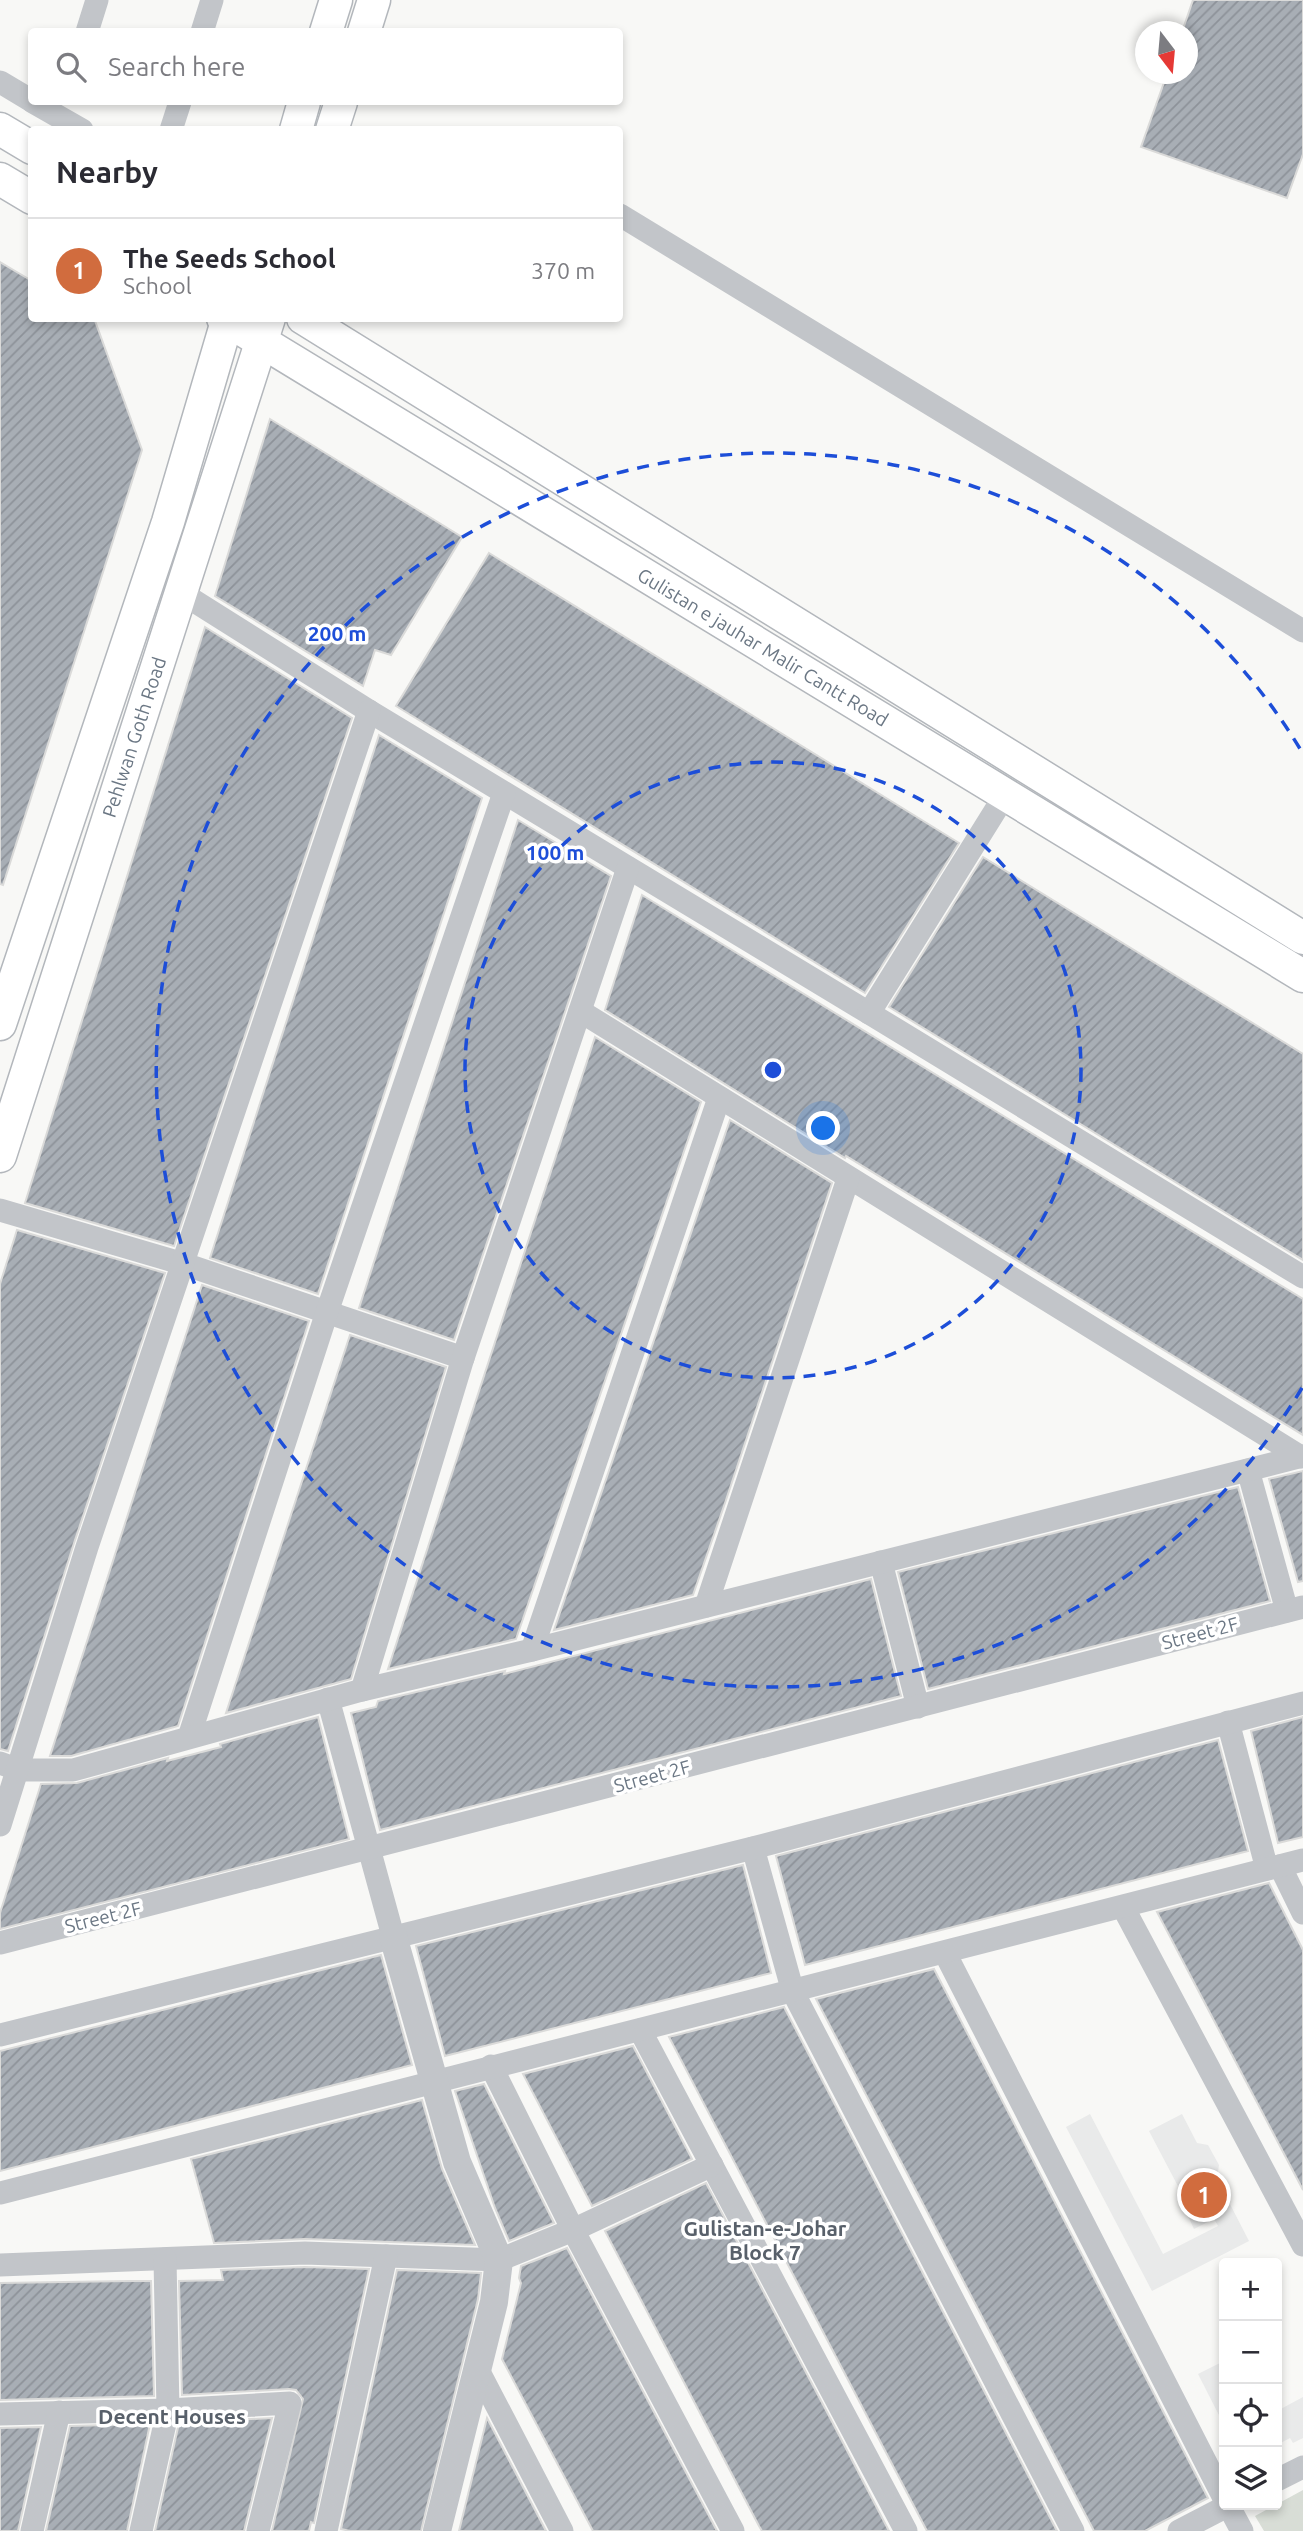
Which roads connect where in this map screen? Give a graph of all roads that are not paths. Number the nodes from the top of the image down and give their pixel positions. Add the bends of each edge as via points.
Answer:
1 (97, 0) edge
2 (212, 0) edge
3 (336, 0) edge
4 (374, 0) edge
5 (88, 28) edge
6 (203, 28) edge
7 (327, 28) edge
8 (365, 28) edge
9 (0, 82) edge
10 (28, 99) edge
11 (179, 105) edge
12 (303, 105) edge
13 (340, 105) edge
14 (62, 109) edge
15 (78, 126) edge
16 (172, 126) edge
17 (297, 126) edge
18 (333, 126) edge
19 (0, 129) edge
20 (28, 146) edge
21 (0, 179) edge
22 (28, 196) edge
23 (623, 217) edge
24 (225, 322) edge
25 (237, 322) edge
26 (309, 322) edge
27 (266, 330) edge
28 (180, 592) junction
29 (1303, 631) edge
30 (369, 711) junction
31 (504, 793) junction
32 (1005, 795) junction
33 (628, 867) junction
34 (1303, 938) edge
35 (1303, 976) edge
36 (580, 1011) junction
37 (870, 1013) junction
38 (0, 1024) edge
39 (719, 1098) junction
40 (0, 1156) edge
41 (848, 1179) junction
42 (0, 1210) edge
43 (184, 1264) junction
44 (1303, 1278) edge
45 (327, 1312) junction
46 (463, 1358) junction
47 (1302, 1456) edge
48 (1248, 1470) junction
49 (881, 1562) junction
50 (706, 1606) junction
51 (1295, 1609) edge
52 (532, 1650) junction
53 (362, 1690) junction
54 (328, 1699) junction
55 (1303, 1703) edge
56 (918, 1707) junction
57 (1228, 1722) junction
58 (189, 1737) junction
59 (9, 1767) edge
60 (0, 1825) edge
61 (753, 1848) junction
62 (368, 1849) junction
63 (1303, 1860) edge
64 (1274, 1868) junction
65 (1123, 1907) junction
66 (1303, 1913) edge
67 (393, 1936) junction
68 (0, 1943) edge
69 (945, 1953) junction
70 (793, 1992) junction
71 (640, 2030) junction
72 (0, 2035) edge
73 (491, 2066) junction
74 (434, 2080) junction
75 (712, 2165) junction
76 (0, 2193) edge
77 (573, 2230) junction
78 (1303, 2245) edge
79 (386, 2256) junction
80 (164, 2259) junction
81 (499, 2260) junction
82 (0, 2265) edge
83 (477, 2368) junction
84 (168, 2410) junction
85 (59, 2412) junction
86 (0, 2414) edge
87 (1303, 2467) edge
88 (1282, 2478) edge
89 (1219, 2488) edge
90 (1219, 2510) edge
91 (1231, 2510) edge
92 (32, 2531) edge
93 (141, 2531) edge
94 (258, 2531) edge
95 (326, 2531) edge
96 (437, 2531) edge
97 (562, 2531) edge
98 (733, 2531) edge
99 (906, 2531) edge
100 (1073, 2531) edge
101 (1179, 2531) edge
102 (1242, 2531) edge

1 - 5 street
2 - 6 street
3 - 7 main road
4 - 8 main road
9 - 10 street
11 - 16 street
12 - 17 main road
13 - 18 main road
14 - 15 street
19 - 20 main road
21 - 22 main road
23 - 29 street
24 - 38 main road, Pehlwan Goth Road via 168,522
25 - 27 main road, Gulistan e jauhar Malir Cantt Road
26 - 34 main road, Gulistan e jauhar Malir Cantt Road
27 - 28 main road, Pehlwan Goth Road
27 - 32 main road, Gulistan e jauhar Malir Cantt Road
28 - 30 street
28 - 40 main road, Pehlwan Goth Road
30 - 31 street
30 - 43 street
31 - 33 street
31 - 45 street
32 - 35 main road, Gulistan e jauhar Malir Cantt Road
32 - 37 street
33 - 36 street
33 - 37 street
36 - 39 street
36 - 46 street
37 - 44 street
39 - 41 street
39 - 52 street
41 - 47 street
41 - 50 street
42 - 43 street
43 - 45 street
43 - 59 street
45 - 46 street
45 - 58 street
46 - 53 street
47 - 48 street
48 - 49 street
48 - 51 street
49 - 50 street
49 - 56 street
50 - 52 street
51 - 56 street, Street 2F
52 - 53 street
53 - 54 street
54 - 58 street
54 - 62 street
55 - 57 street
56 - 62 street, Street 2F
57 - 61 street
57 - 64 street
58 - 59 street via 73,1770
59 - 60 street
61 - 67 street
61 - 70 street
62 - 67 street
62 - 68 street, Street 2F
63 - 64 street
64 - 65 street
64 - 66 street
65 - 69 street
65 - 78 street
67 - 72 street
67 - 74 street
69 - 70 street
69 - 89 street
70 - 71 street
70 - 100 street
71 - 73 street
71 - 75 street
73 - 74 street
73 - 77 street
74 - 76 street
74 - 81 street via 457,2162
75 - 77 street
75 - 99 street
77 - 81 street
77 - 98 street
79 - 80 street via 305,2253
79 - 81 street
79 - 95 street
80 - 82 street
80 - 84 street
81 - 83 street
83 - 96 street
83 - 97 street
84 - 85 street
84 - 93 street
84 - 94 street via 290,2403
85 - 86 street
85 - 92 street
87 - 88 street
90 - 101 street
91 - 102 street

